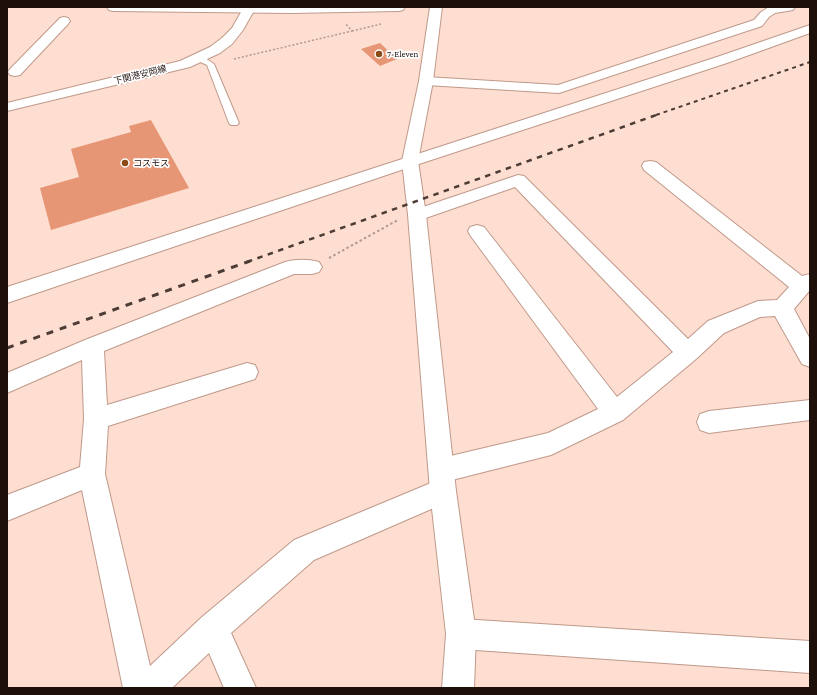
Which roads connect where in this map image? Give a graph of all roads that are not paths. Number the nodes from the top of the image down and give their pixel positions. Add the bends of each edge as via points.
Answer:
1 (113, 7) edge
2 (399, 7) edge
3 (436, 7) edge
4 (789, 7) edge
5 (249, 9) edge
6 (64, 21) dead end
7 (810, 29) edge
8 (199, 58) junction
9 (426, 81) junction
10 (13, 89) edge
11 (234, 123) dead end
12 (410, 161) junction
13 (650, 166) dead end
14 (417, 215) junction
15 (477, 231) dead end
16 (312, 267) road end
17 (806, 284) edge
18 (7, 295) edge
19 (783, 308) junction
20 (93, 346) junction
21 (688, 353) junction
22 (810, 358) edge
23 (247, 372) dead end
24 (7, 383) edge
25 (810, 410) edge
26 (615, 413) junction
27 (96, 420) junction
28 (709, 422) dead end
29 (92, 474) junction
30 (442, 481) junction
31 (7, 508) edge
32 (213, 628) junction
33 (461, 634) junction
34 (810, 657) edge
35 (139, 688) edge
36 (149, 688) edge
37 (240, 688) edge
38 (458, 688) edge

1 - 5 main road
2 - 5 main road
3 - 9 main road
4 - 9 main road via 771,9 758,23 559,89
5 - 8 main road, 下関港安岡線 via 237,30 227,41
6 - 10 main road
7 - 12 main road
8 - 10 main road, 下関港安岡線 via 163,70
8 - 11 lane via 210,64
9 - 12 main road
12 - 14 main road
12 - 18 main road
13 - 17 main road via 695,195
14 - 21 main road via 518,180
14 - 30 main road
15 - 26 main road
16 - 20 main road via 292,267
17 - 19 main road
19 - 21 main road via 758,309 716,327
19 - 22 main road
20 - 24 main road
20 - 27 main road
21 - 26 main road
23 - 27 main road
25 - 28 main road
26 - 30 main road via 551,444
27 - 29 main road
29 - 31 main road
29 - 35 main road
30 - 32 main road via 304,550
30 - 33 main road
32 - 36 main road
32 - 37 main road
33 - 34 main road
33 - 38 main road

